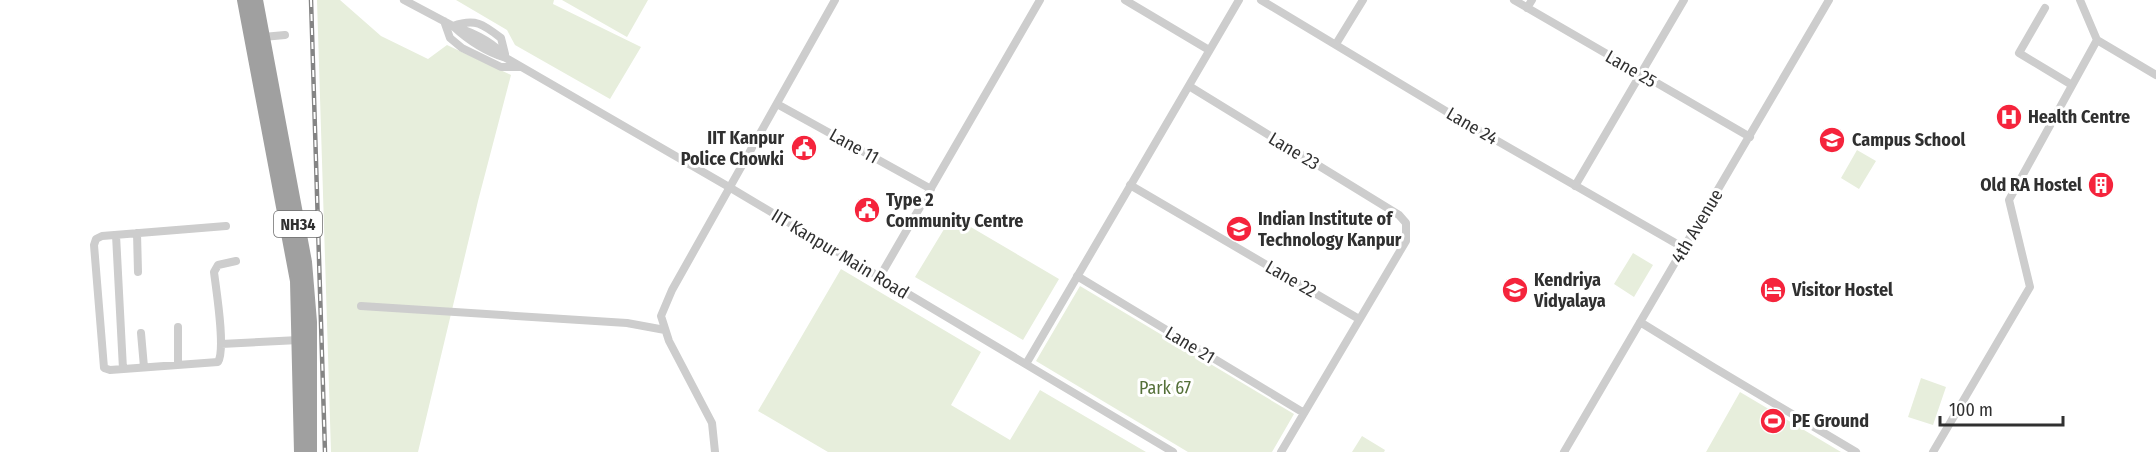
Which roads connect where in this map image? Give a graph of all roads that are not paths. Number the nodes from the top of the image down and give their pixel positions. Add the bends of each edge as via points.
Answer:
1 (244, 0) edge
2 (256, 0) edge
3 (404, 0) edge
4 (835, 0) edge
5 (1040, 0) edge
6 (1125, 0) edge
7 (1239, 0) edge
8 (1261, 0) edge
9 (1363, 0) edge
10 (1514, 0) edge
11 (1532, 0) edge
12 (1684, 0) edge
13 (1829, 0) edge
14 (2080, 0) edge
15 (1527, 8) junction
16 (2045, 8) dead end
17 (444, 21) junction
18 (453, 26) junction
19 (285, 35) dead end
20 (263, 38) junction
21 (2097, 40) junction
22 (1336, 45) junction
23 (1209, 50) junction
24 (506, 58) junction
25 (521, 67) junction
26 (1640, 75) junction
27 (2156, 75) edge
28 (2072, 85) junction
29 (1190, 86) junction
30 (777, 104) junction
31 (1750, 137) junction
32 (1131, 185) junction
33 (1575, 186) junction
34 (729, 188) junction
35 (931, 189) junction
36 (226, 226) dead end
37 (137, 233) junction
38 (117, 235) junction
39 (1684, 248) junction
40 (236, 261) dead end
41 (138, 272) dead end
42 (1077, 276) junction
43 (879, 278) junction
44 (361, 306) dead end
45 (1359, 319) junction
46 (1640, 322) junction
47 (178, 327) dead end
48 (666, 330) junction
49 (141, 333) dead end
50 (299, 340) junction
51 (221, 344) junction
52 (1026, 364) junction
53 (178, 365) junction
54 (144, 368) junction
55 (123, 369) junction
56 (1304, 413) junction
57 (301, 452) edge
58 (310, 452) edge
59 (715, 452) edge
60 (1173, 452) edge
61 (1281, 452) edge
62 (1564, 452) edge
63 (1856, 452) edge
64 (1933, 452) edge

1 - 50 highway, NH34 via 294,260
2 - 20 highway, NH34
3 - 17 street, IIT Kanpur Main Road
4 - 30 street
5 - 35 street
6 - 23 street
7 - 23 street
8 - 22 street, Lane 24
9 - 22 street
10 - 15 street, Lane 25
11 - 15 street
12 - 26 street
13 - 31 street, 4th Avenue
14 - 21 street
15 - 26 street, Lane 25
16 - 28 street via 2019,53
17 - 18 street, IIT Kanpur Main Road
17 - 25 street via 450,38 462,48 501,67
18 - 24 street, IIT Kanpur Main Road
18 - 24 street via 477,22 501,38
19 - 20 street
20 - 58 highway, NH34 via 309,293
21 - 27 street
21 - 28 street
22 - 33 street, Lane 24
23 - 29 street
24 - 25 street, IIT Kanpur Main Road
25 - 34 street, IIT Kanpur Main Road
26 - 31 street, Lane 25
26 - 33 street
28 - 64 street via 2009,200 2030,287
29 - 32 street
29 - 45 street, Lane 23 via 1399,215 1406,223 1406,241
30 - 34 street
30 - 35 street, Lane 11
31 - 39 street, 4th Avenue
32 - 42 street
32 - 45 street, Lane 22
33 - 39 street, Lane 24
34 - 43 street, IIT Kanpur Main Road
34 - 48 street via 672,290 661,316
35 - 43 street
36 - 37 street
37 - 38 street
37 - 41 street
38 - 55 street
38 - 55 street via 99,237 94,245 103,366
39 - 46 street, 4th Avenue
40 - 51 street via 218,265 214,272
42 - 52 street
42 - 56 street, Lane 21
43 - 52 street, IIT Kanpur Main Road
44 - 48 street via 627,323
45 - 56 street
46 - 62 street, 4th Avenue
46 - 63 street
47 - 53 street
48 - 59 street via 712,423
49 - 54 street
50 - 51 street
50 - 57 highway, NH34
51 - 53 street via 218,362
52 - 60 street, IIT Kanpur Main Road
53 - 54 street
54 - 55 street
56 - 61 street

